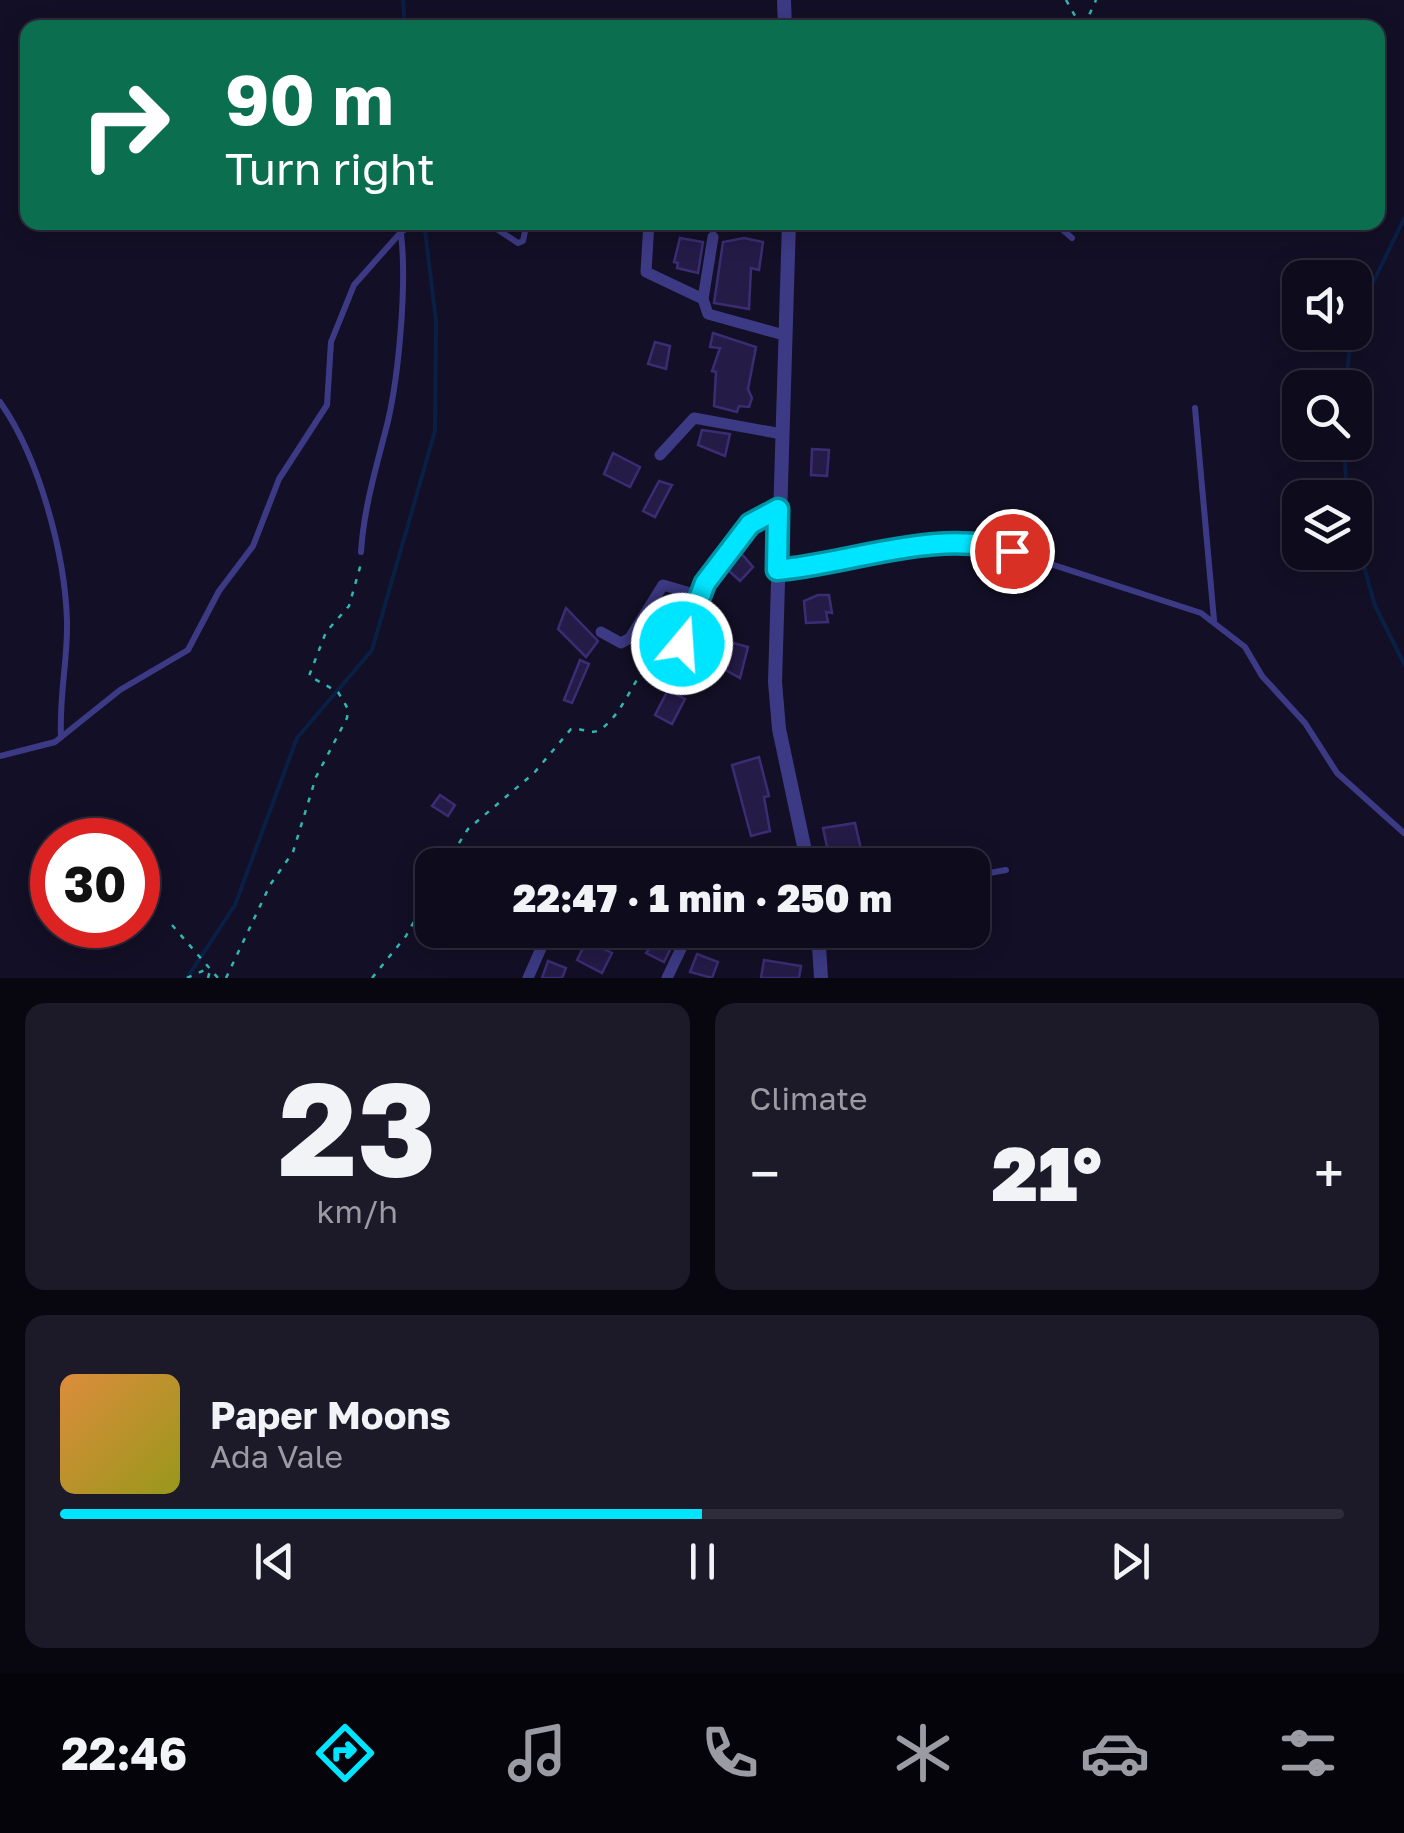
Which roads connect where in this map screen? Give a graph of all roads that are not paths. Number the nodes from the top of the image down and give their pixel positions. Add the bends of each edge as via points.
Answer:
1 (404, 230) edge
2 (498, 230) edge
3 (526, 230) edge
4 (648, 230) edge
5 (789, 230) edge
6 (1063, 230) edge
7 (401, 232) junction
8 (713, 237) dead end
9 (1072, 238) dead end
10 (703, 299) junction
11 (784, 336) junction
12 (0, 402) edge
13 (1194, 408) dead end
14 (782, 434) junction
15 (660, 454) dead end
16 (778, 509) junction
17 (362, 555) road end
18 (777, 570) junction
19 (698, 595) junction
20 (1214, 621) junction
21 (601, 632) dead end
22 (682, 644) road end
23 (61, 738) junction
24 (0, 756) edge
25 (1404, 833) edge
26 (804, 848) edge
27 (1006, 870) dead end
28 (990, 873) edge
29 (542, 948) edge
30 (682, 948) edge
31 (819, 948) edge
32 (528, 978) edge
33 (668, 978) edge
34 (820, 978) edge

1 - 7 lane
2 - 3 lane via 518,243
4 - 10 street via 646,272
5 - 11 street
6 - 9 lane
7 - 17 lane via 393,390 366,504
7 - 23 lane via 354,285 332,342 326,405 278,479 253,546 188,650 120,690
8 - 10 street
10 - 11 street via 715,320
11 - 14 street
12 - 23 lane via 43,497 61,562 67,617
13 - 20 lane
14 - 15 street via 694,418
14 - 16 street
16 - 18 street
16 - 19 street via 750,524
18 - 20 lane via 826,566 895,548 986,543
18 - 26 street via 779,729
19 - 21 street via 663,585 630,638 621,643
19 - 22 street
20 - 25 lane via 1246,646 1336,773
23 - 24 lane
27 - 28 lane
29 - 32 street
30 - 33 street
31 - 34 street

